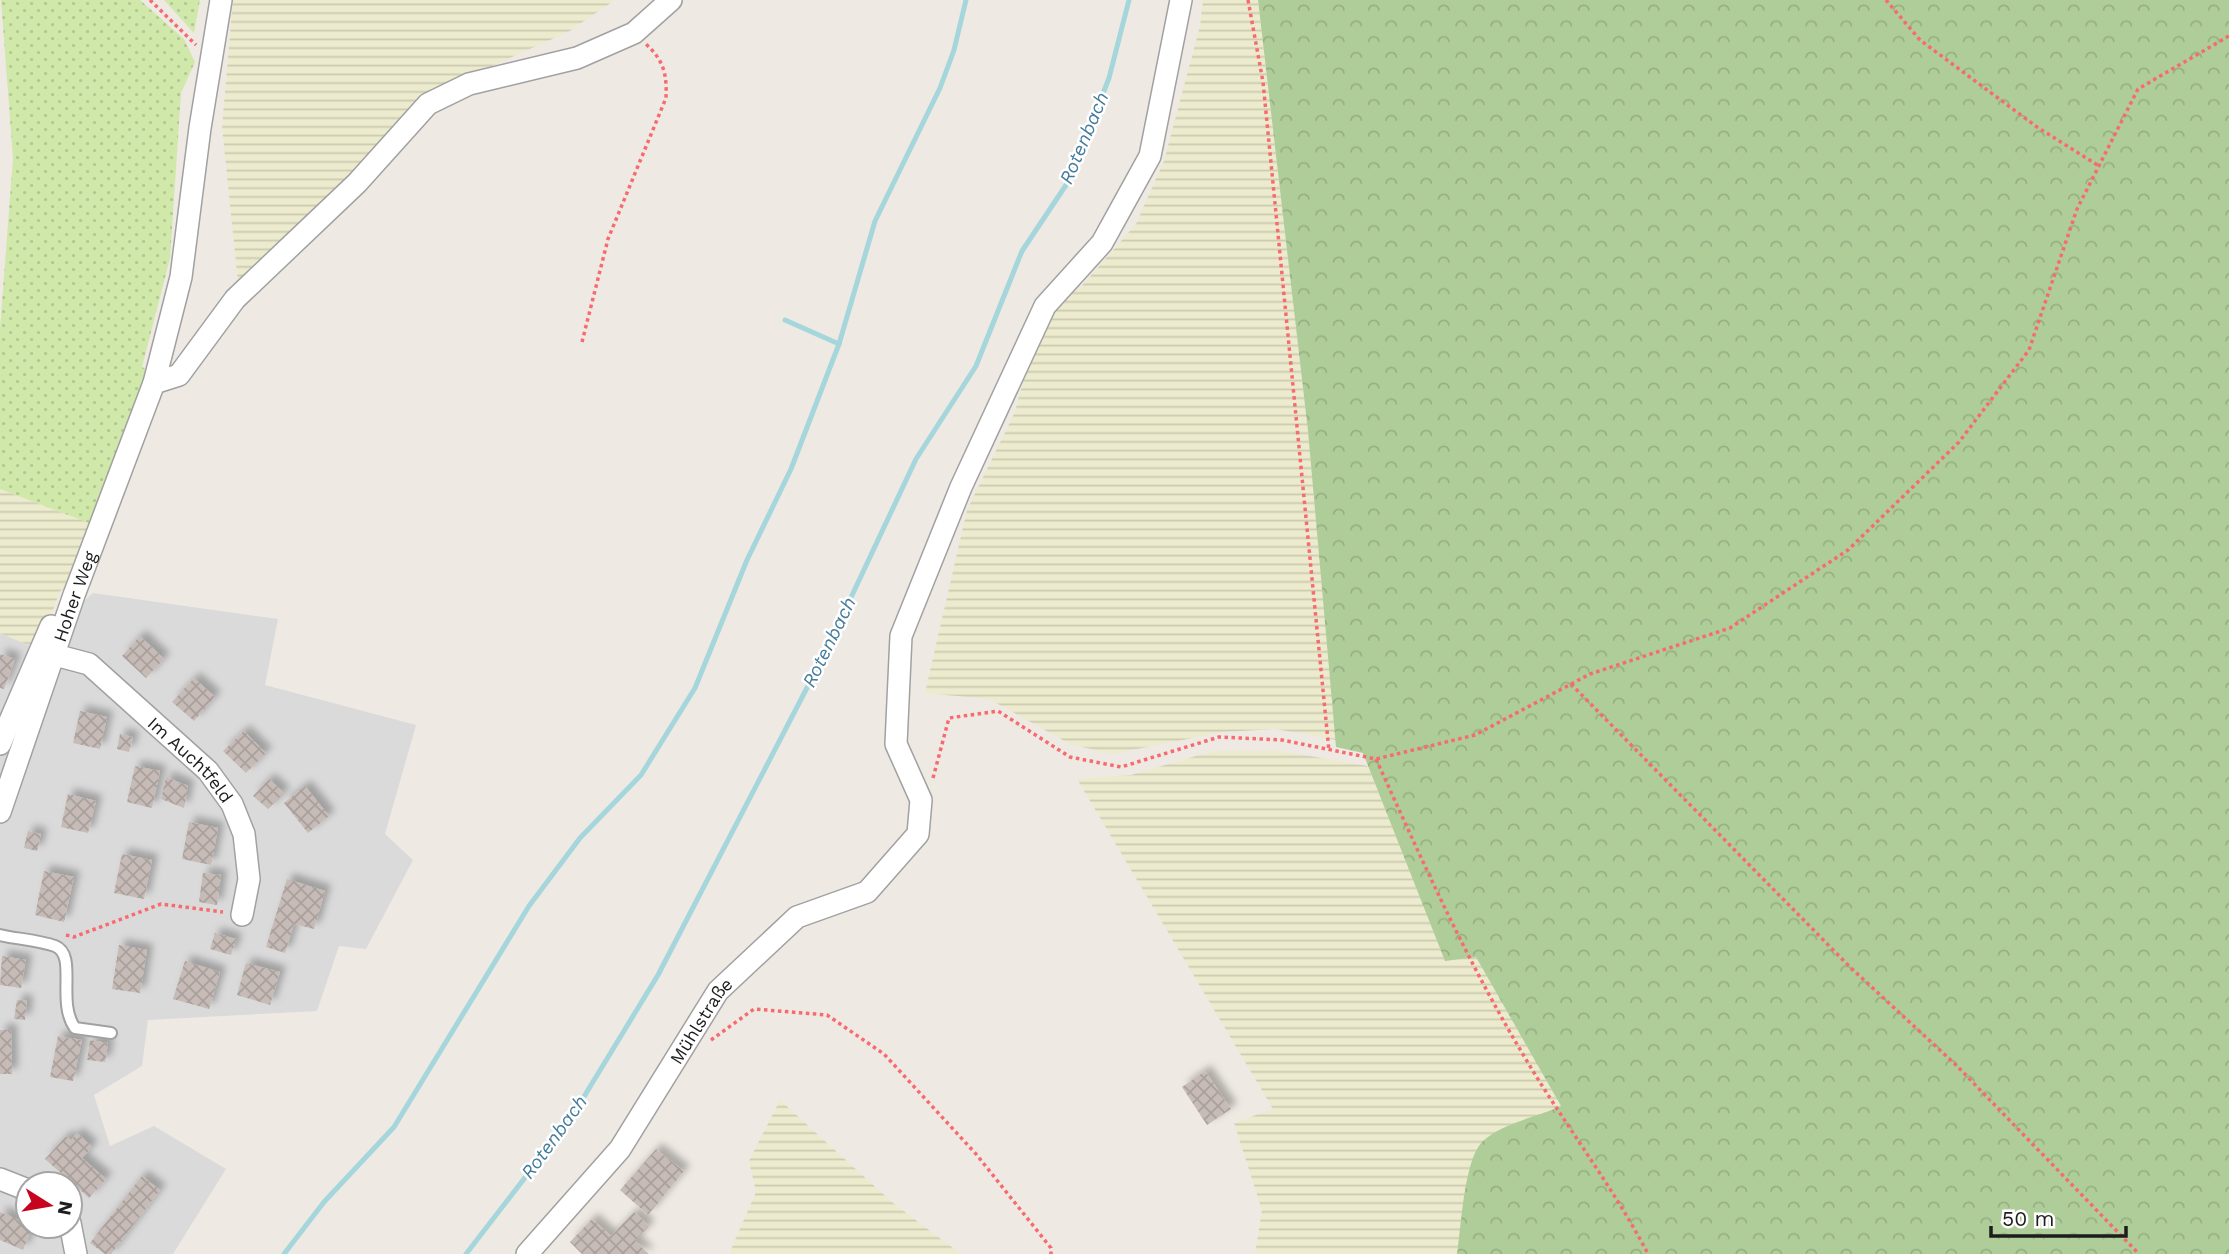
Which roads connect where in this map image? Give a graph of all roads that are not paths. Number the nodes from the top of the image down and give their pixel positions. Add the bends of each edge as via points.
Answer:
1 (221, 0) edge
2 (671, 0) edge
3 (1181, 0) edge
4 (154, 383) junction
5 (74, 595) junction
6 (55, 655) junction
7 (0, 744) edge
8 (0, 812) edge
9 (242, 915) road end
10 (0, 935) edge
11 (111, 1033) dead end
12 (527, 1254) edge

1 - 4 street, Hoher Weg via 181,277
2 - 4 street via 634,33 577,58 469,83 428,104 357,183 235,299 179,375
3 - 12 street, Mühlstraße via 1150,156 1102,243 1045,306 961,487 901,636 896,744 921,800 918,834 867,892 796,917 718,991 620,1149
4 - 5 street, Hoher Weg
5 - 6 street, Hoher Weg
5 - 7 street via 61,603
6 - 8 street, Hoher Weg
6 - 9 street, Im Auchtfeld via 89,664 208,771 224,793 244,834 249,879
10 - 11 lane via 57,946 67,963 68,1018 75,1028

